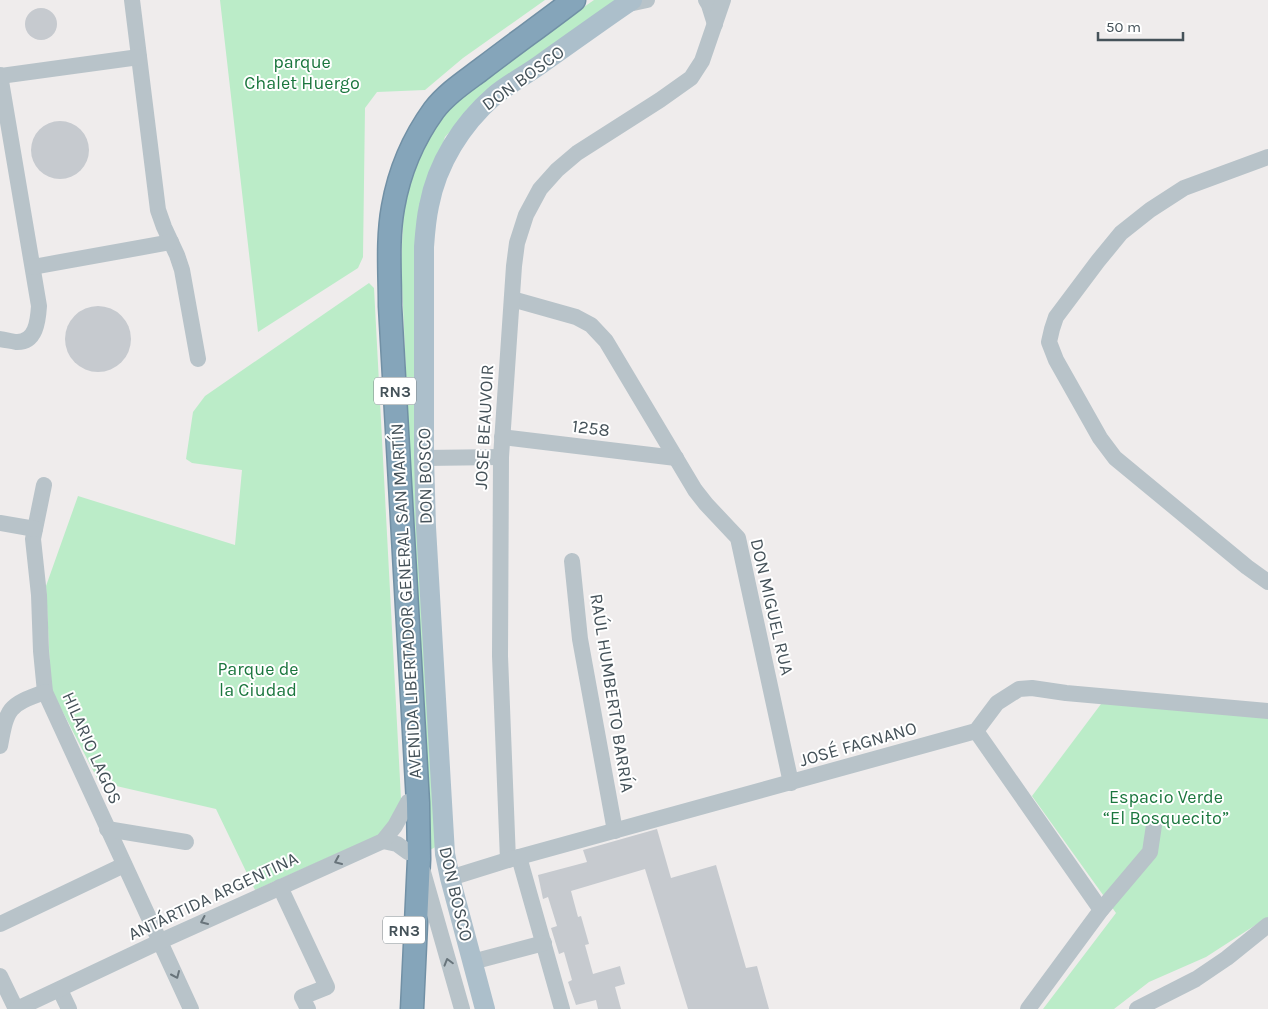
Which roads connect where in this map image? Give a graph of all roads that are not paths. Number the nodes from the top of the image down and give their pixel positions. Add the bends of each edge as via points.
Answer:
1 (132, 0) edge
2 (558, 0) edge
3 (574, 0) edge
4 (647, 0) edge
5 (706, 0) edge
6 (723, 0) edge
7 (628, 3) edge
8 (715, 24) junction
9 (140, 57) junction
10 (0, 75) edge
11 (1268, 157) edge
12 (8, 165) edge
13 (171, 242) junction
14 (32, 267) junction
15 (512, 299) junction
16 (0, 339) edge
17 (198, 360) dead end
18 (502, 438) junction
19 (501, 457) junction
20 (424, 458) junction
21 (676, 458) junction
22 (44, 485) dead end
23 (0, 522) edge
24 (35, 529) junction
25 (572, 561) dead end
26 (1268, 582) edge
27 (45, 692) junction
28 (1268, 711) edge
29 (976, 731) junction
30 (0, 746) edge
31 (791, 783) junction
32 (408, 802) junction
33 (1154, 825) dead end
34 (107, 829) junction
35 (615, 831) junction
36 (383, 841) junction
37 (186, 842) dead end
38 (413, 855) junction
39 (514, 859) junction
40 (124, 865) junction
41 (450, 878) junction
42 (280, 887) junction
43 (1100, 910) junction
44 (0, 924) edge
45 (1268, 925) edge
46 (161, 941) junction
47 (545, 948) junction
48 (474, 967) junction
49 (0, 976) edge
50 (60, 990) junction
51 (413, 998) edge
52 (17, 1009) edge
53 (69, 1009) edge
54 (191, 1009) edge
55 (308, 1009) edge
56 (402, 1009) edge
57 (462, 1009) edge
58 (485, 1009) edge
59 (562, 1009) edge
60 (1028, 1009) edge
61 (1137, 1009) edge

1 - 9 street
2 - 32 highway, AVENIDA LIBERTADOR GENERAL SAN MARTÍN / RN3 via 477,58 435,94 404,140 383,198 379,264 392,570
3 - 38 highway, AVENIDA LIBERTADOR GENERAL SAN MARTÍN / RN3 via 449,94 434,110 409,152 393,209 389,252 390,306 415,752
4 - 7 street
5 - 8 street
6 - 8 street
7 - 20 main road, DON BOSCO via 496,95 474,115 458,135 436,179 429,204 424,247
8 - 15 street, JOSE BEAUVOIR via 702,60 691,78 577,153 540,189 526,215 517,243
9 - 10 street
9 - 13 street via 158,210
10 - 12 street
11 - 26 street via 1184,188 1121,234 1056,317 1049,342 1100,438 1115,458
12 - 14 street
13 - 14 street
13 - 17 street via 182,270
14 - 16 street via 39,306 34,334 18,342
15 - 18 street, JOSE BEAUVOIR
15 - 21 street, DON MIGUEL RUA via 576,317 591,325 606,342
18 - 19 street, JOSE BEAUVOIR
18 - 21 street, 1258
19 - 20 street
19 - 39 street, JOSE BEAUVOIR via 500,656
20 - 41 main road, DON BOSCO via 445,854
21 - 31 street, DON MIGUEL RUA via 700,497 738,538
22 - 24 street, HILARIO LAGOS
23 - 24 street
24 - 27 street, HILARIO LAGOS via 33,539
25 - 35 street, RAÚL HUMBERTO BARRÍA via 580,639
27 - 30 street via 14,706 6,716
27 - 34 street, HILARIO LAGOS
28 - 29 street via 1032,688 1019,689 997,703
29 - 31 street, JOSÉ FAGNANO
29 - 43 street
31 - 35 street, JOSÉ FAGNANO
32 - 36 street, ANTÁRTIDA ARGENTINA
32 - 38 highway, AVENIDA LIBERTADOR GENERAL SAN MARTÍN / RN3
33 - 43 street via 1150,852
34 - 37 street
34 - 40 street, HILARIO LAGOS
35 - 39 street, JOSÉ FAGNANO
36 - 38 street via 397,844
36 -> 42 street, ANTÁRTIDA ARGENTINA
38 - 51 highway, AVENIDA LIBERTADOR GENERAL SAN MARTÍN / RN3
38 - 56 highway, AVENIDA LIBERTADOR GENERAL SAN MARTÍN / RN3 via 405,906
57 -> 38 street, DON BOSCO
39 - 41 street, JOSÉ FAGNANO
39 - 47 street, JOSE BEAUVOIR
40 - 44 street
40 - 46 street, HILARIO LAGOS
41 - 48 main road, DON BOSCO
42 -> 46 street, ANTÁRTIDA ARGENTINA
42 - 55 street via 327,987 302,997
43 - 60 street
45 - 61 street via 1196,979
46 - 50 street, ANTÁRTIDA ARGENTINA
46 -> 54 street, HILARIO LAGOS
47 - 48 street
47 - 59 street, JOSE BEAUVOIR
48 - 58 main road, DON BOSCO
49 - 52 street
50 - 52 street, ANTÁRTIDA ARGENTINA
50 - 53 street

